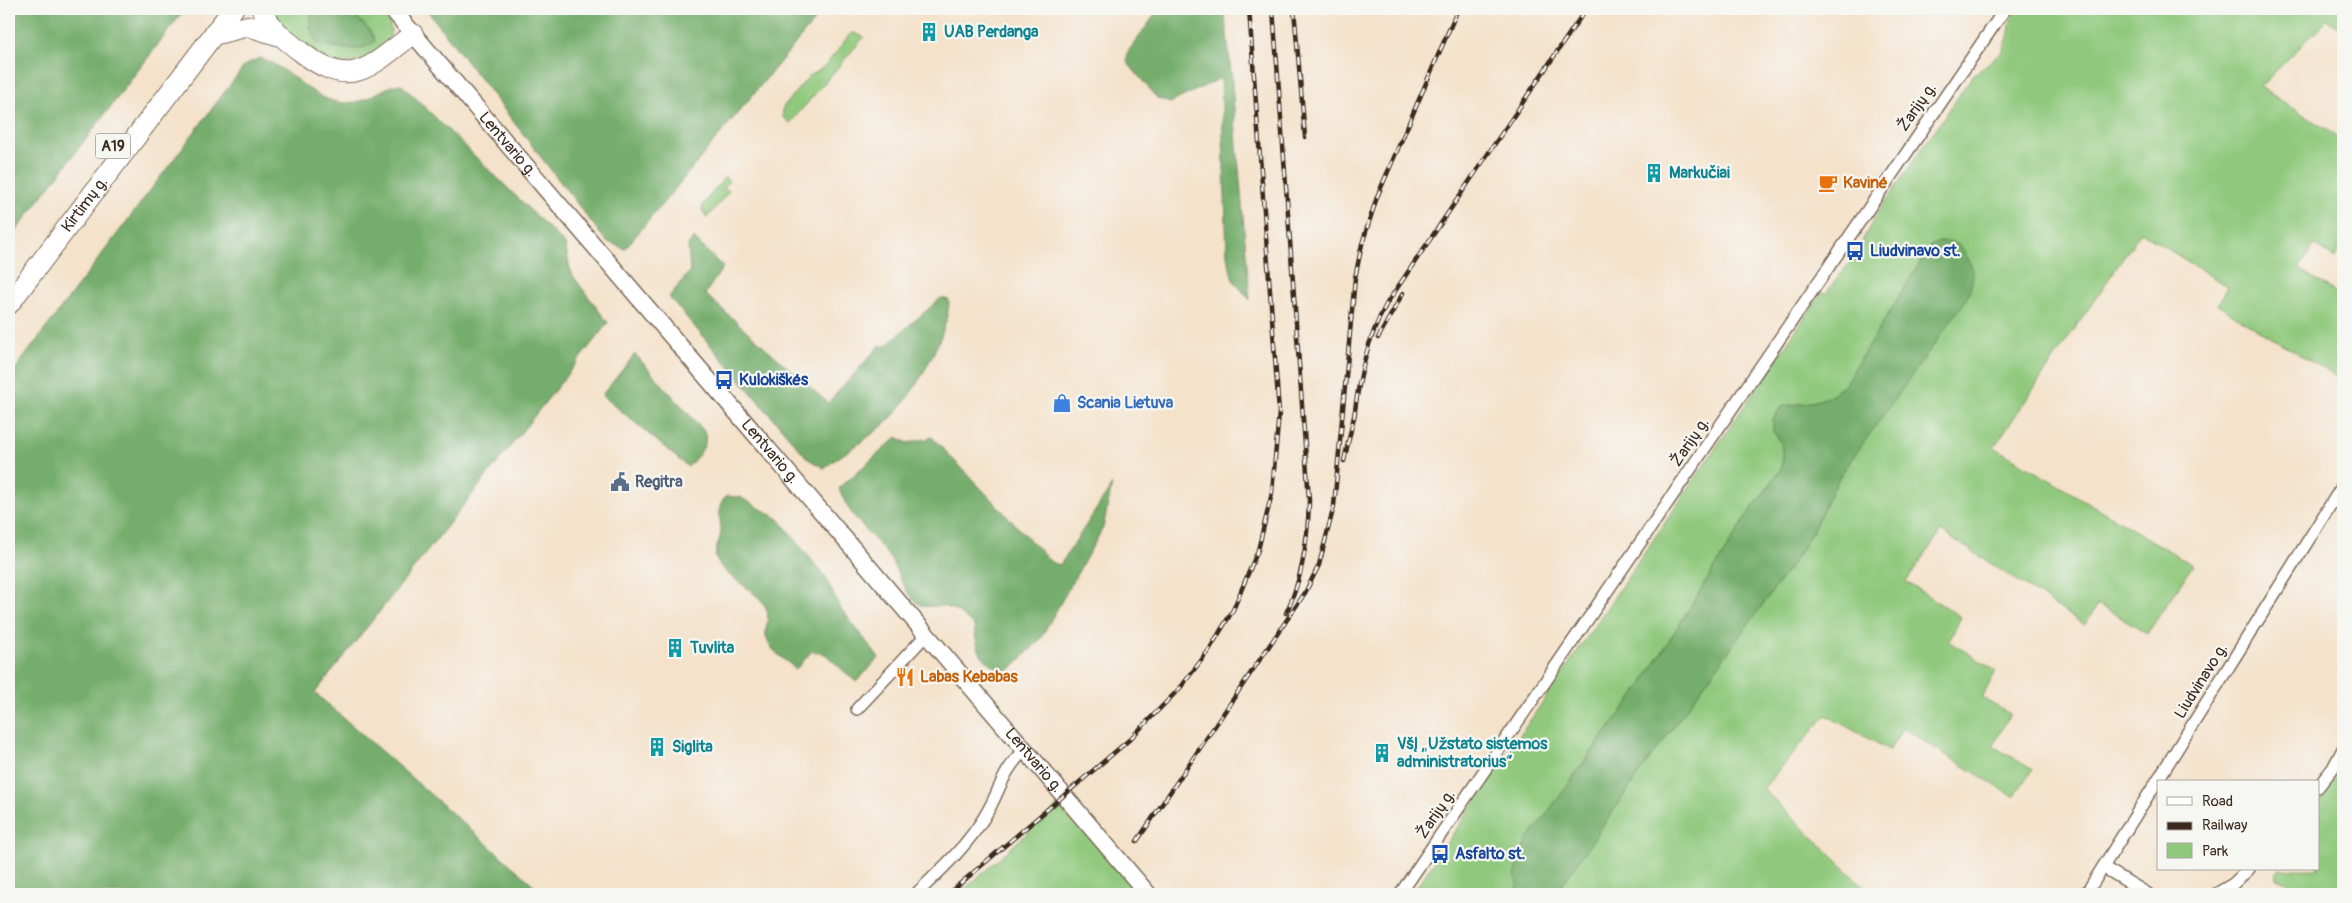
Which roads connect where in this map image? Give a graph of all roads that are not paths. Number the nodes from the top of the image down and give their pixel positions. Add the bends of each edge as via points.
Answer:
1 (217, 9) edge
2 (233, 9) edge
3 (262, 9) edge
4 (392, 9) edge
5 (2005, 9) edge
6 (414, 34) junction
7 (213, 35) junction
8 (280, 36) junction
9 (9, 284) edge
10 (9, 304) edge
11 (2343, 485) edge
12 (926, 635) junction
13 (858, 709) dead end
14 (2343, 749) edge
15 (1025, 750) junction
16 (2158, 780) edge
17 (2157, 781) edge
18 (2320, 784) edge
19 (2103, 867) junction
20 (2249, 870) edge
21 (916, 894) edge
22 (1148, 894) edge
23 (1400, 894) edge
24 (2086, 894) edge
25 (2148, 894) edge
26 (2216, 894) edge

1 - 9 highway, Kirtimų g. / A19
2 - 7 highway, Kirtimų g. / A19
3 - 8 highway
4 - 6 main road, Lentvario g.
5 - 23 street, Žarijų g.
6 - 8 highway via 373,63 346,73 322,68
6 - 12 main road, Lentvario g.
7 - 8 highway via 248,26
7 - 10 highway, Kirtimų g. / A19
11 - 16 street, Liudvinavo g.
12 - 13 street
12 - 15 main road, Lentvario g.
14 - 18 street
15 - 21 street via 1003,776 985,816 969,840
15 - 22 main road, Lentvario g.
17 - 19 street, Liudvinavo g.
19 - 24 street, Liudvinavo g.
19 - 25 street
20 - 26 street

